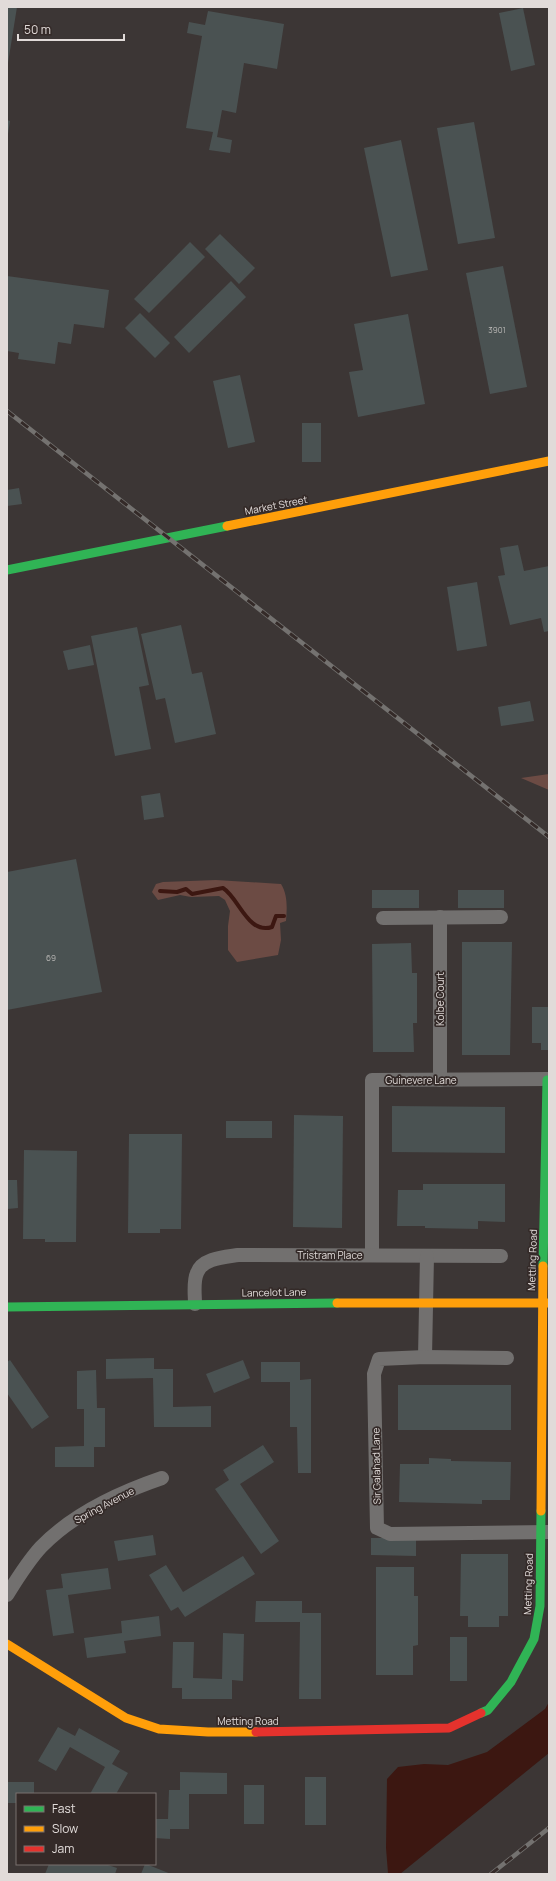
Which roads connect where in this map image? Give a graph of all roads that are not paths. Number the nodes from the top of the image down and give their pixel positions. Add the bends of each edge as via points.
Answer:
1 (549, 461) edge
2 (7, 570) edge
3 (440, 917) junction
4 (501, 917) dead end
5 (383, 918) dead end
6 (440, 1080) junction
7 (548, 1080) edge
8 (372, 1255) junction
9 (427, 1256) junction
10 (502, 1256) dead end
11 (426, 1303) junction
12 (546, 1303) edge
13 (195, 1304) junction
14 (7, 1306) edge
15 (425, 1357) junction
16 (507, 1358) dead end
17 (162, 1478) dead end
18 (545, 1532) edge
19 (7, 1594) edge
20 (7, 1644) edge

1 - 2 street, Market Street
3 - 4 street
3 - 5 street
3 - 6 street, Kolbe Court
6 - 7 street, Guinevere Lane
6 - 8 street, Guinevere Lane via 372,1080
7 - 12 street, Metting Road
8 - 9 street, Tristram Place
8 - 13 street, Tristram Place via 238,1255 215,1259 204,1263 197,1273
9 - 10 street, Tristram Place
9 - 11 street
11 - 12 street, Lancelot Lane
11 - 13 street, Lancelot Lane
11 - 15 street
12 - 18 street, Metting Road
13 - 14 street, Lancelot Lane
15 - 16 street, Sir Galahad Lane
15 - 18 street, Sir Galahad Lane via 379,1360 374,1374 377,1528 390,1534
17 - 19 street, Spring Avenue via 106,1501 52,1536 28,1563
18 - 20 street, Metting Road via 540,1606 534,1640 511,1682 488,1710 449,1728 208,1732 159,1728 115,1713

